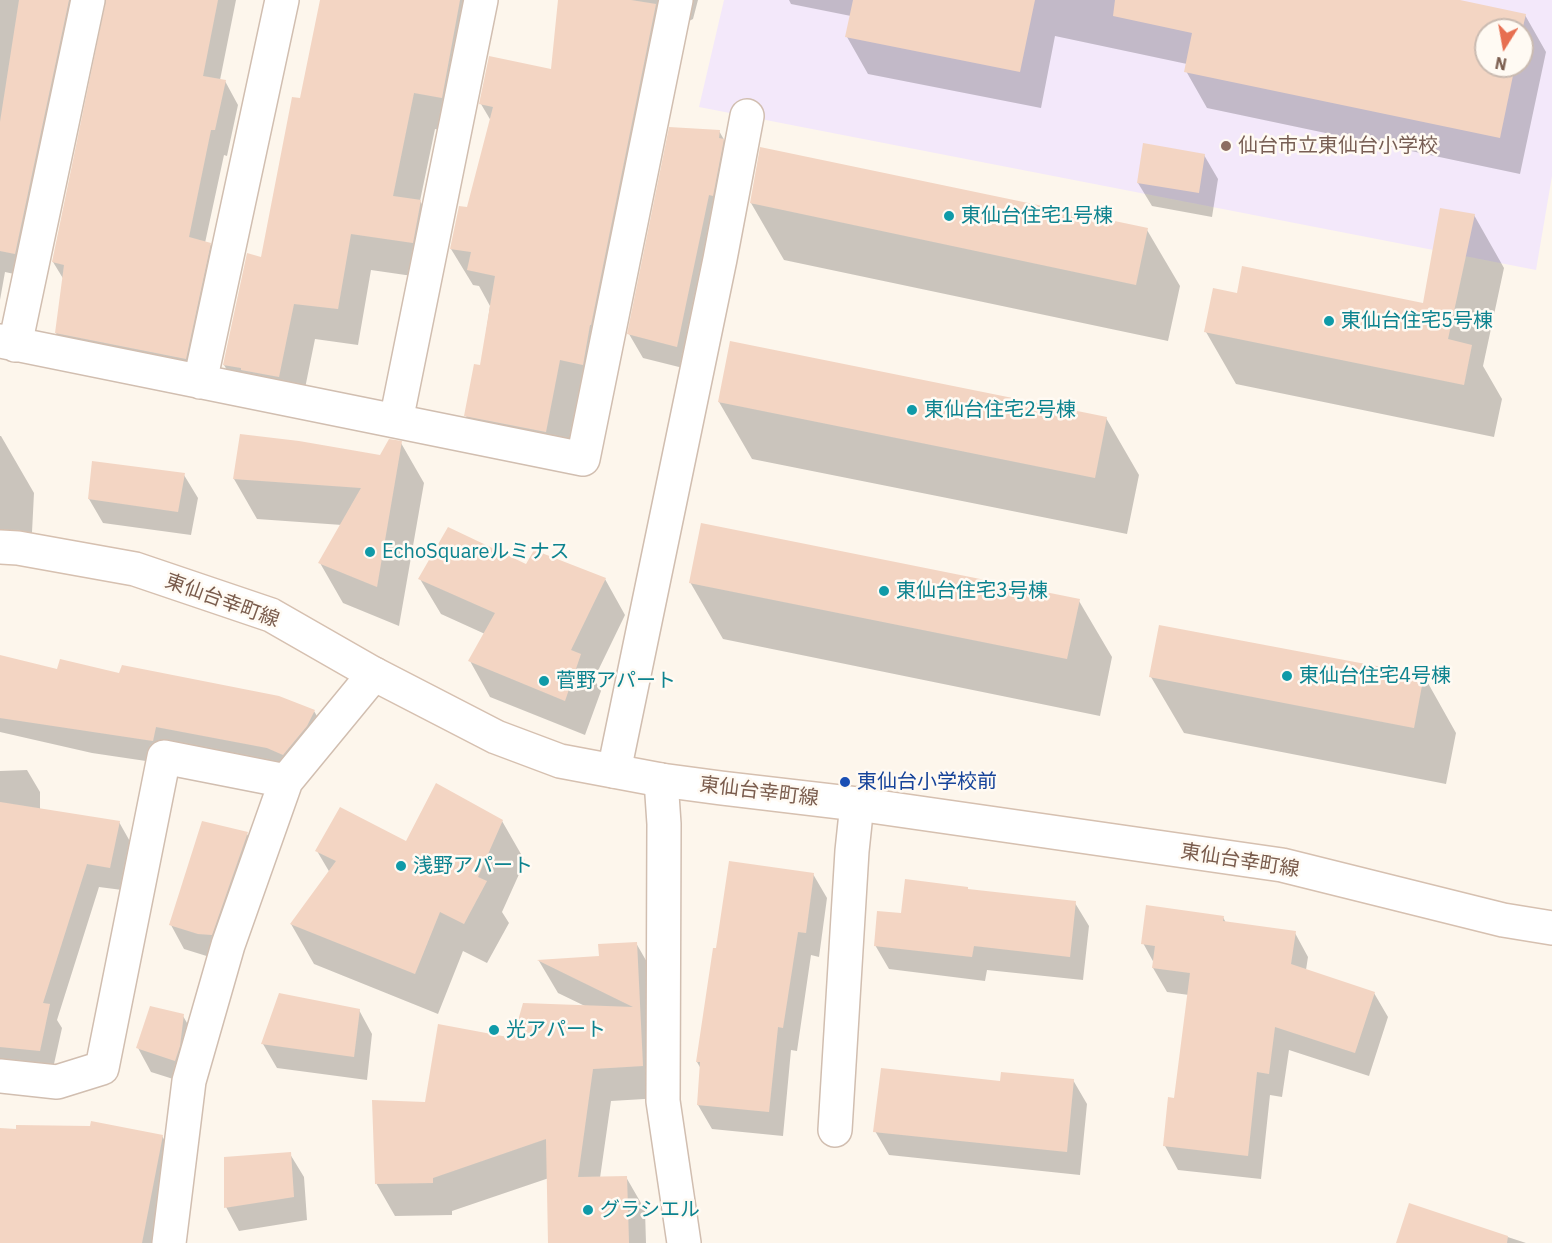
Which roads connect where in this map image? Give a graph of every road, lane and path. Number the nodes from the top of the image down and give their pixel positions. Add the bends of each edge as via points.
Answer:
1 (88, 0) edge
2 (282, 0) edge
3 (481, 0) edge
4 (676, 0) edge
5 (747, 116) dead end
6 (8, 343) edge
7 (200, 382) junction
8 (396, 421) junction
9 (0, 547) edge
10 (374, 674) junction
11 (614, 771) junction
12 (661, 780) junction
13 (286, 781) junction
14 (857, 804) junction
15 (1552, 928) edge
16 (0, 1076) edge
17 (835, 1131) dead end
18 (169, 1243) edge
19 (684, 1243) edge

1 - 6 street
2 - 7 street
3 - 8 street
4 - 8 street via 583,459
5 - 11 street
6 - 7 street
7 - 8 street
9 - 10 street, 東仙台幸町線 via 135,569 260,611
10 - 11 street, 東仙台幸町線 via 528,751
10 - 13 street
11 - 12 street, 東仙台幸町線
12 - 14 street, 東仙台幸町線
12 - 19 street via 663,1101
13 - 16 street via 164,757 102,1068 57,1082
13 - 18 street via 228,945 189,1081
14 - 15 street, 東仙台幸町線 via 1282,866 1503,920
14 - 17 street

